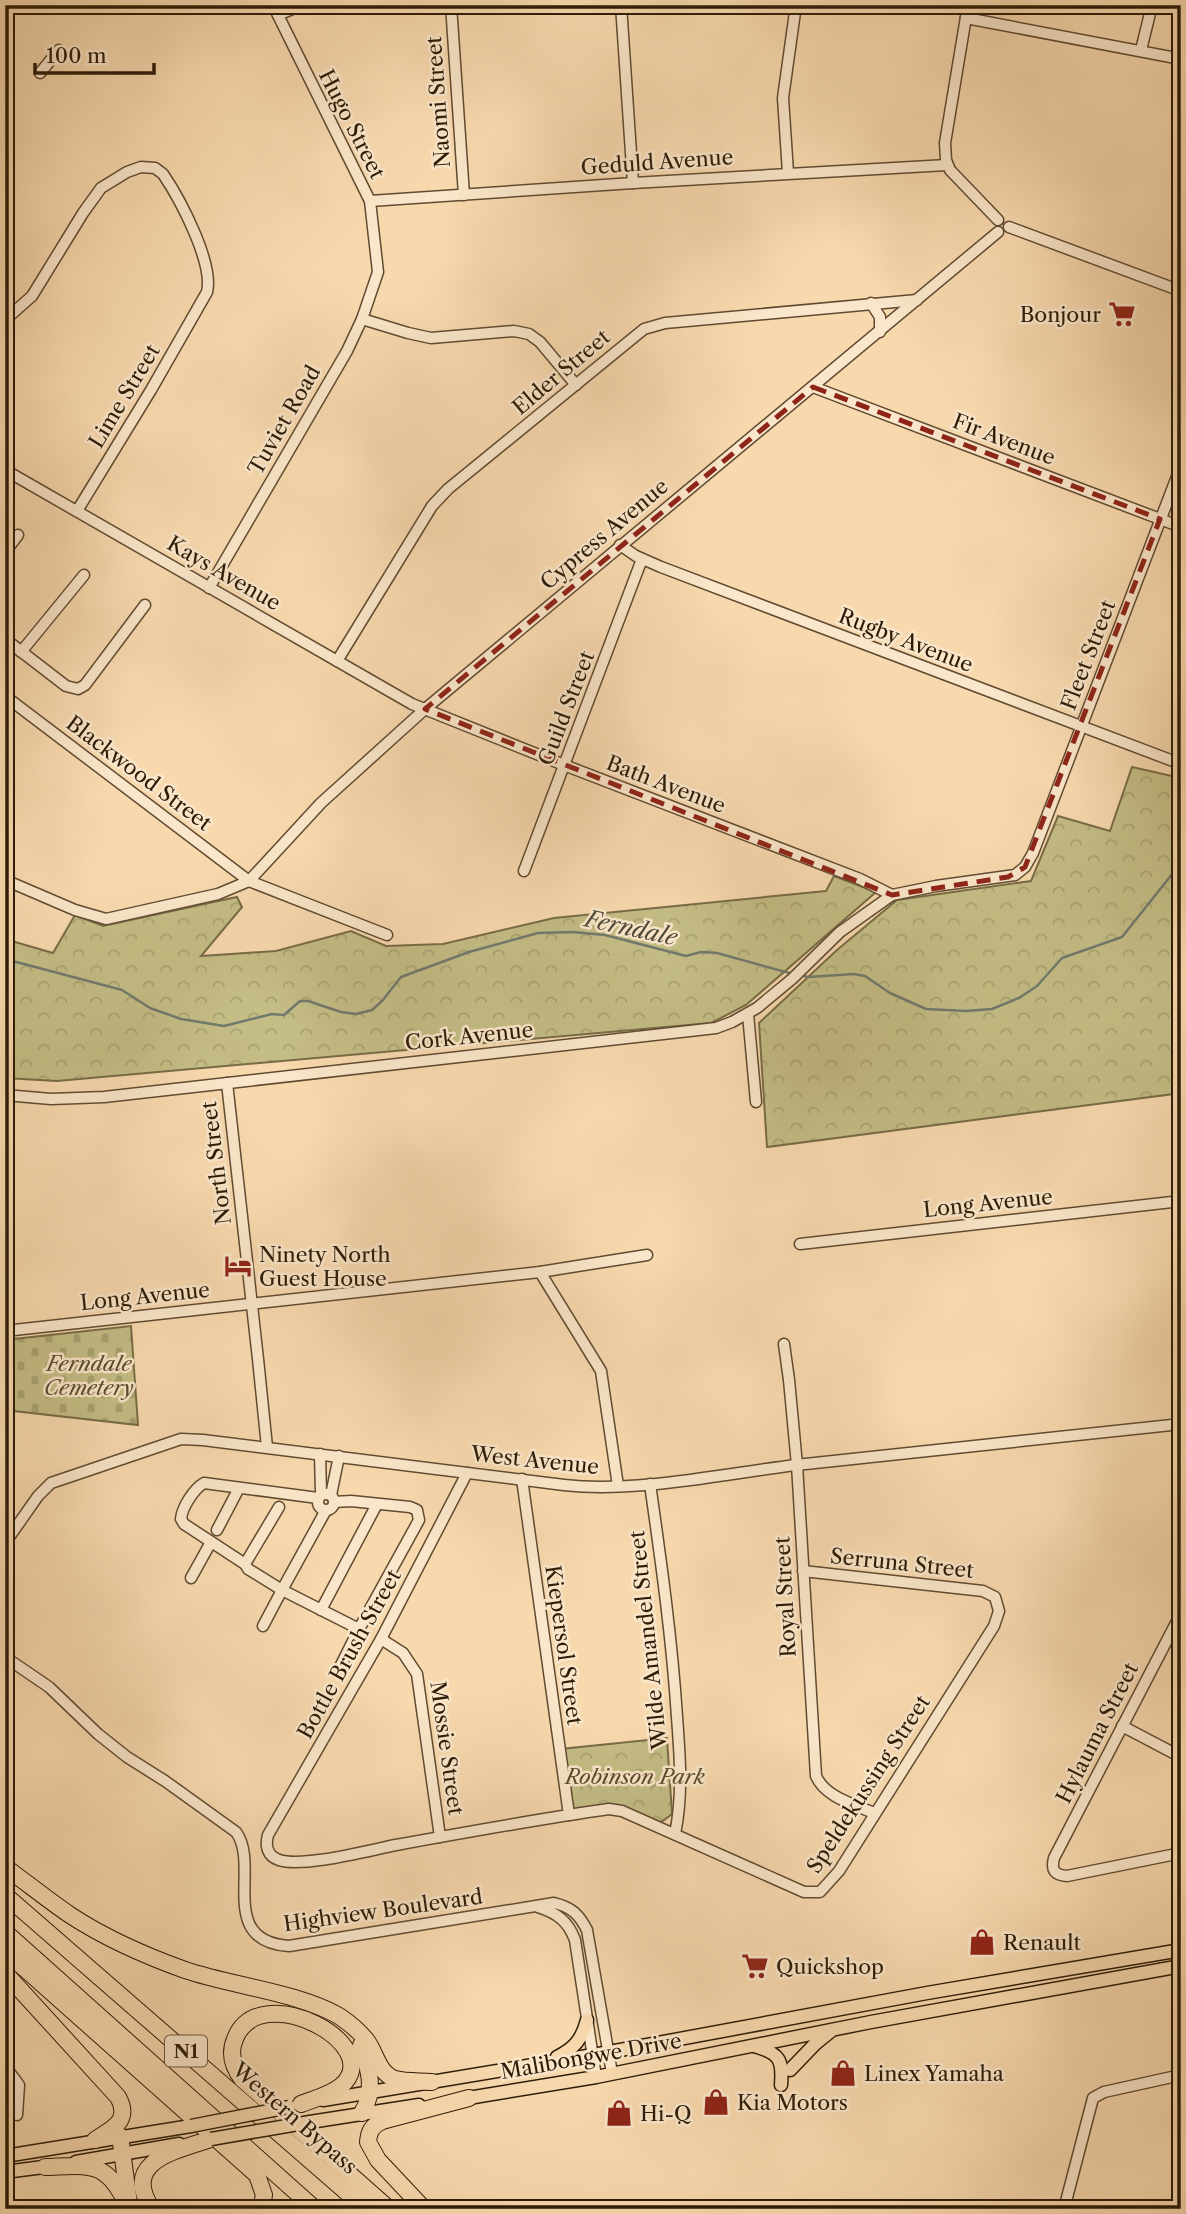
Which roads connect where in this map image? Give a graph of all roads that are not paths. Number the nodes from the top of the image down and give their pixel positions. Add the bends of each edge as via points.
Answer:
1 (302, 5) edge
2 (451, 5) edge
3 (621, 5) edge
4 (796, 5) edge
5 (968, 5) edge
6 (1152, 5) edge
7 (275, 10) edge
8 (966, 18) junction
9 (59, 50) dead end
10 (1141, 50) junction
11 (1181, 59) edge
12 (40, 73) dead end
13 (947, 165) junction
14 (788, 173) junction
15 (633, 183) junction
16 (464, 195) junction
17 (370, 201) junction
18 (1004, 229) junction
19 (378, 265) joint
20 (1181, 291) edge
21 (917, 299) junction
22 (870, 303) junction
23 (362, 319) junction
24 (5, 320) edge
25 (880, 332) junction
26 (576, 385) junction
27 (813, 387) junction
28 (1181, 466) edge
29 (5, 470) edge
30 (77, 511) junction
31 (1160, 519) junction
32 (1181, 527) edge
33 (18, 535) dead end
34 (620, 545) junction
35 (5, 552) edge
36 (642, 559) junction
37 (84, 575) dead end
38 (209, 588) junction
39 (145, 605) dead end
40 (5, 639) edge
41 (21, 652) junction
42 (337, 661) junction
43 (5, 696) edge
44 (425, 709) junction
45 (1081, 726) junction
46 (1181, 764) edge
47 (564, 765) junction
48 (524, 871) dead end
49 (5, 880) edge
50 (249, 881) junction
51 (892, 895) junction
52 (387, 935) dead end
53 (748, 1014) junction
54 (226, 1083) junction
55 (5, 1095) edge
56 (756, 1102) dead end
57 (1181, 1201) edge
58 (800, 1244) dead end
59 (647, 1255) dead end
60 (540, 1272) junction
61 (252, 1303) junction
62 (5, 1331) edge
63 (784, 1344) dead end
64 (1181, 1423) edge
65 (267, 1447) junction
66 (320, 1454) junction
67 (339, 1456) junction
68 (797, 1465) junction
69 (467, 1473) junction
70 (522, 1479) junction
71 (650, 1483) junction
72 (618, 1486) junction
73 (239, 1488) junction
74 (326, 1500) junction
75 (377, 1504) junction
76 (279, 1507) dead end
77 (218, 1530) dead end
78 (211, 1542) junction
79 (5, 1543) edge
80 (245, 1564) junction
81 (803, 1572) junction
82 (191, 1578) dead end
83 (282, 1590) junction
84 (995, 1597) joint
85 (321, 1610) junction
86 (1181, 1616) edge
87 (263, 1626) dead end
88 (359, 1629) junction
89 (381, 1639) junction
90 (5, 1657) edge
91 (340, 1667) dead end
92 (1122, 1726) junction
93 (1181, 1757) edge
94 (874, 1813) junction
95 (569, 1815) junction
96 (675, 1834) junction
97 (440, 1837) junction
98 (268, 1852) joint
99 (1181, 1853) edge
100 (5, 1867) edge
101 (5, 1895) edge
102 (536, 1907) junction
103 (5, 1932) edge
104 (1181, 1950) edge
105 (5, 1951) edge
106 (1181, 1966) edge
107 (5, 1973) edge
108 (587, 2020) junction
109 (834, 2029) junction
110 (355, 2030) junction
111 (751, 2045) junction
112 (609, 2052) junction
113 (593, 2055) junction
114 (544, 2063) junction
115 (790, 2070) dead end
116 (8, 2073) edge
117 (612, 2073) junction
118 (1181, 2075) edge
119 (596, 2077) junction
120 (432, 2081) junction
121 (781, 2085) dead end
122 (370, 2092) junction
123 (469, 2098) junction
124 (295, 2105) junction
125 (362, 2113) junction
126 (17, 2115) dead end
127 (120, 2136) junction
128 (209, 2139) junction
129 (95, 2140) junction
130 (121, 2154) junction
131 (5, 2156) edge
132 (45, 2167) junction
133 (5, 2172) edge
134 (130, 2209) edge
135 (152, 2209) edge
136 (261, 2209) edge
137 (315, 2209) edge
138 (366, 2209) edge
139 (388, 2209) edge
140 (424, 2209) edge
141 (1064, 2209) edge

1 - 7 street
2 - 16 street, Naomi Street
3 - 15 street
4 - 14 street via 783,98
5 - 8 street
6 - 10 street
7 - 17 street, Hugo Street
8 - 10 street
8 - 13 street via 945,143
9 - 12 street
10 - 11 street
13 - 14 street, Geduld Avenue
13 - 18 street via 998,220 995,226
14 - 15 street, Geduld Avenue
15 - 16 street, Geduld Avenue
16 - 17 street, Geduld Avenue
17 - 19 street, Hugo Street
18 - 20 street
18 - 21 street, Cypress Avenue
19 - 23 street, Tuviet Road
21 - 22 street, Elder Street
21 - 25 street, Cypress Avenue
22 - 25 street via 880,317
22 - 26 street, Elder Street via 651,326
23 - 26 street via 431,338 522,332 540,342
23 - 38 street, Tuviet Road
24 - 30 street, Lime Street via 32,296 97,192 141,166 163,174 197,238 209,284 204,300
25 - 27 street, Cypress Avenue
26 - 42 street, Elder Street via 432,506
27 - 31 street, Fir Avenue
27 - 34 street, Cypress Avenue
28 - 31 street, Fleet Street
29 - 30 street, Kays Avenue
30 - 38 street, Kays Avenue
31 - 32 street, Fir Avenue
31 - 45 street, Fleet Street
33 - 35 street
34 - 36 street, Rugby Avenue
34 - 44 street, Cypress Avenue
36 - 45 street, Rugby Avenue
36 - 47 street, Guild Street
37 - 41 street
38 - 42 street, Kays Avenue
39 - 41 street via 78,689 65,686
40 - 41 street
42 - 44 street, Kays Avenue
43 - 50 street, Blackwood Street
44 - 47 street, Bath Avenue
44 - 50 street, Cypress Avenue via 321,803
45 - 46 street, Rugby Avenue
45 - 51 street, Fleet Street via 1031,858 1021,872
47 - 48 street, Guild Street
47 - 51 street, Bath Avenue via 860,878
49 - 50 street via 106,919 218,894
50 - 52 street, Blackwood Street
51 - 53 street, Cork Avenue via 840,932
53 - 54 street, Cork Avenue via 705,1030
53 - 56 street
54 - 55 street, Cork Avenue via 75,1099
54 - 61 street, North Street
57 - 58 street, Long Avenue
59 - 60 street, Long Avenue
60 - 61 street, Long Avenue
60 - 72 street via 601,1371
61 - 62 street, Long Avenue
61 - 65 street, North Street
63 - 68 street, Royal Street
64 - 68 street, West Avenue
65 - 66 street, West Avenue
65 - 79 street, West Avenue via 181,1439 59,1479 38,1496
66 - 67 street, West Avenue
66 - 74 street
67 - 69 street, West Avenue
67 - 74 street
68 - 71 street, West Avenue
68 - 81 street, Royal Street
69 - 70 street, West Avenue
69 - 89 street, Bottle Brush Street
70 - 72 street, West Avenue
70 - 95 street, Kiepersol Street
71 - 72 street, West Avenue
71 - 96 street, Wilde Amandel Street via 672,1644 680,1791
73 - 74 street
73 - 77 street
73 - 78 street via 201,1484 181,1513 184,1524
74 - 75 street
74 - 83 street
75 - 85 street
75 - 88 street via 414,1508 419,1520
76 - 80 street
78 - 80 street
78 - 82 street
80 - 83 street
81 - 84 street, Serruna Street via 983,1591
81 - 94 street, Royal Street via 816,1776 827,1791
83 - 85 street
83 - 87 street
84 - 94 street, Speldekussing Street via 999,1611 994,1626
85 - 88 street
86 - 92 street, Hylauma Street
88 - 91 street
89 - 97 street, Mossie Street via 403,1653 417,1674
89 - 98 street, Bottle Brush Street via 268,1835
90 - 102 street, Highview Boulevard via 50,1688 127,1757 236,1832 244,1852 248,1919 269,1942 289,1946
92 - 93 street
92 - 99 street, Hylauma Street via 1054,1858 1053,1870 1067,1876
94 - 96 street, Speldekussing Street via 839,1871 820,1892 813,1893
95 - 96 street, Speldekussing Street via 622,1811
95 - 97 street, Speldekussing Street
97 - 98 street, Speldekussing Street via 295,1863
100 - 110 highway via 102,1934 186,1970 332,2012
101 - 138 highway, Western Bypass / N1
102 - 108 street via 552,1912 571,1929
102 - 112 street, Highview Boulevard via 565,1905 581,1918
103 - 137 highway, N1
104 - 112 main road, Malibongwe Drive
105 - 136 highway via 257,2175 264,2195
106 - 109 main road, Malibongwe Drive
107 - 129 highway via 118,2097 124,2112 117,2124
108 - 113 street
108 - 114 main road via 576,2045
109 - 111 main road, Malibongwe Drive
109 - 115 main road
110 - 120 highway via 391,2077
110 - 122 highway via 365,2056
111 - 117 main road, Malibongwe Drive
111 - 121 main road via 775,2054 782,2067
112 - 113 main road, Malibongwe Drive
112 - 117 street, Highview Boulevard
113 - 114 main road, Malibongwe Drive
113 - 119 street
114 - 120 main road, Malibongwe Drive
116 - 126 street via 19,2085
117 - 119 main road, Malibongwe Drive
118 - 141 street via 1093,2098
119 - 123 main road, Malibongwe Drive
120 - 122 main road, Malibongwe Drive
122 - 124 main road, Malibongwe Drive
122 - 125 highway
123 - 125 main road, Malibongwe Drive
123 - 140 highway via 382,2121 370,2130 368,2142 379,2161
124 - 127 main road, Malibongwe Drive, bridge
124 - 139 highway via 334,2091 345,2082 351,2064 345,2045 327,2029 300,2018 274,2014 253,2018 238,2032 232,2047 237,2073
125 - 128 main road, Malibongwe Drive, bridge
127 - 129 main road, Malibongwe Drive
127 - 130 highway
128 - 130 main road, Malibongwe Drive
128 - 135 highway via 164,2155 149,2166 143,2187
129 - 131 main road, Malibongwe Drive
130 - 132 main road, Malibongwe Drive
130 - 134 highway
132 - 133 main road, Malibongwe Drive
132 - 134 highway via 100,2170

